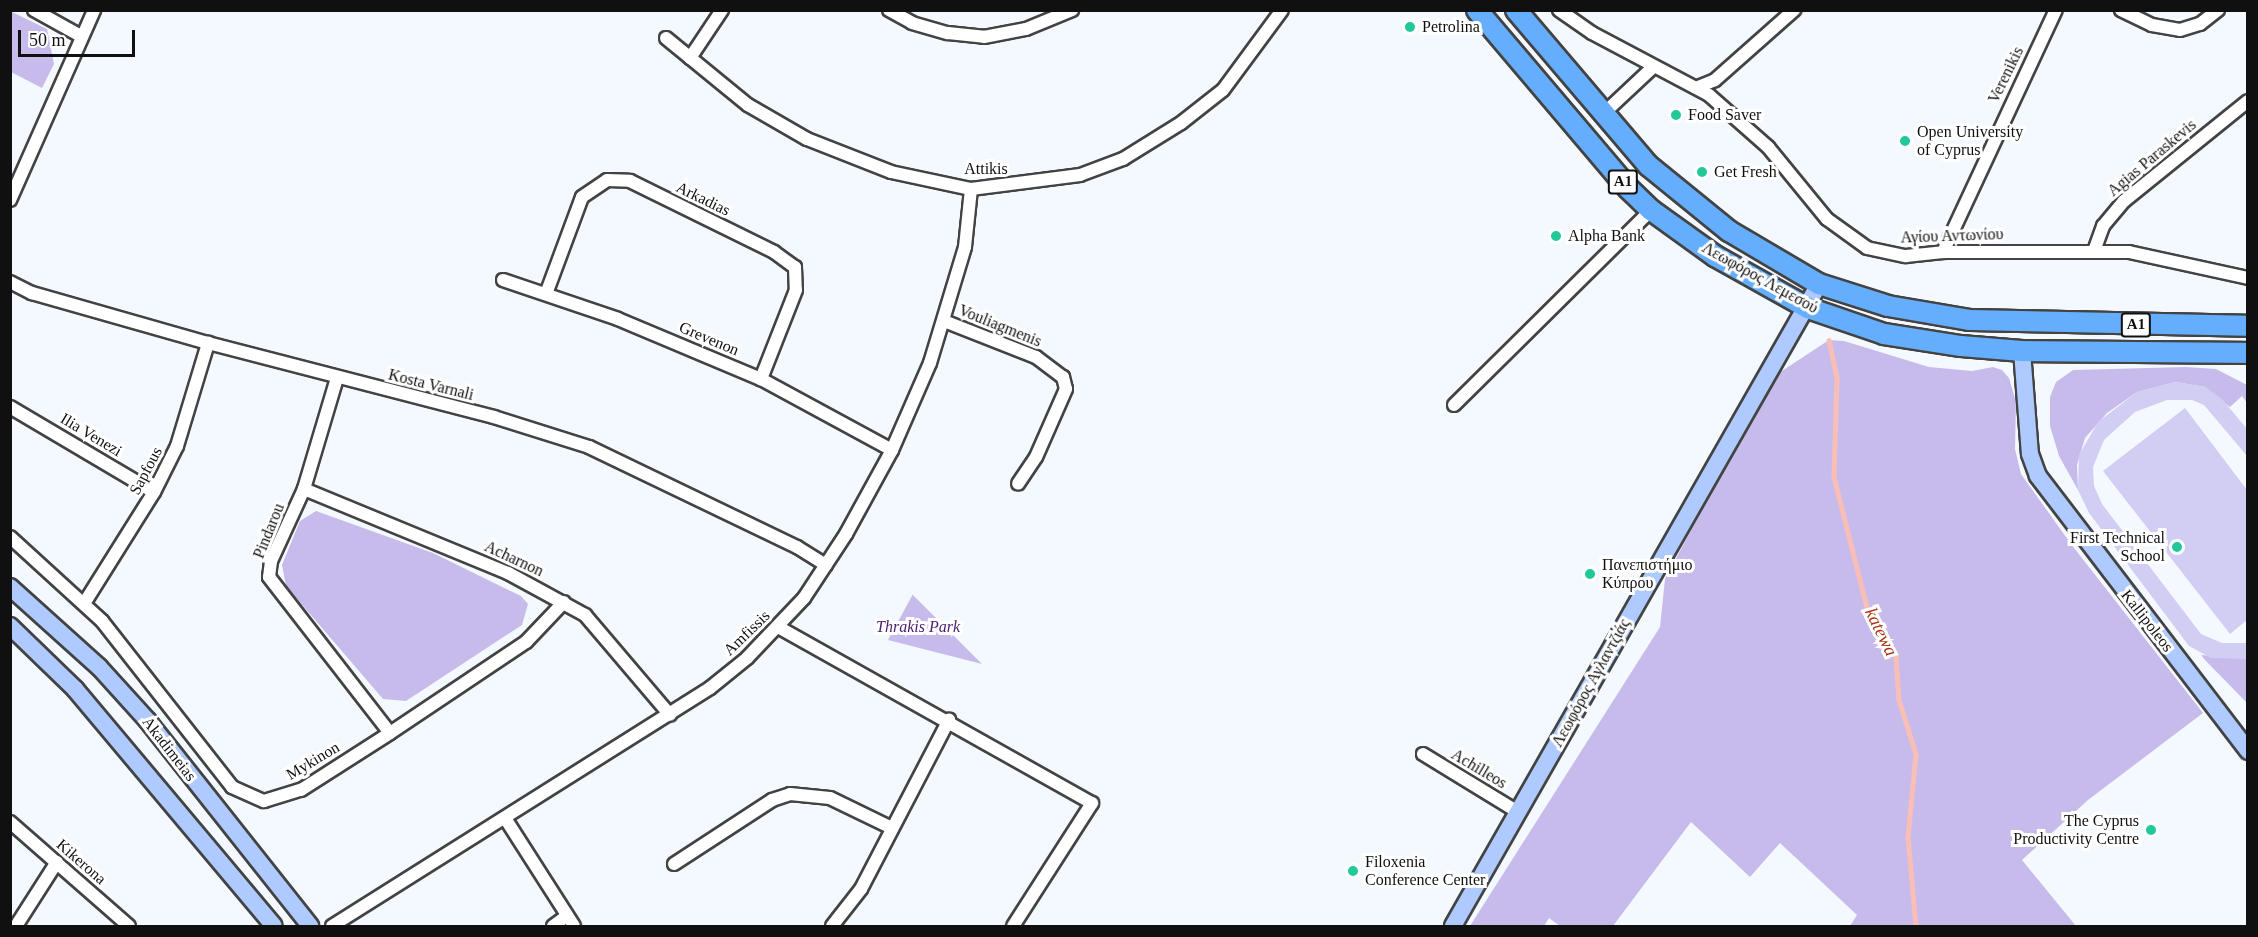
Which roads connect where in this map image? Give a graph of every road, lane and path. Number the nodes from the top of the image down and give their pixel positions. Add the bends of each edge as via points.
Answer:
1 (34, 10) edge
2 (94, 10) edge
3 (722, 10) edge
4 (889, 10) edge
5 (1071, 10) edge
6 (1282, 10) edge
7 (1477, 10) edge
8 (1516, 10) edge
9 (1558, 10) edge
10 (1794, 10) edge
11 (2056, 10) edge
12 (2121, 10) edge
13 (2218, 10) edge
14 (81, 36) junction
15 (666, 38) dead end
16 (690, 58) junction
17 (1653, 67) junction
18 (1698, 87) junction
19 (2247, 101) edge
20 (1603, 114) junction
21 (971, 189) junction
22 (10, 200) edge
23 (1651, 210) junction
24 (2094, 251) junction
25 (1943, 252) junction
26 (2247, 279) edge
27 (502, 280) dead end
28 (10, 282) edge
29 (1820, 284) junction
30 (546, 294) junction
31 (1808, 308) junction
32 (944, 321) junction
33 (2247, 327) edge
34 (208, 343) junction
35 (2022, 351) junction
36 (2247, 353) edge
37 (337, 378) junction
38 (761, 379) junction
39 (1454, 405) dead end
40 (10, 407) edge
41 (892, 450) junction
42 (1018, 484) dead end
43 (304, 489) junction
44 (154, 492) junction
45 (10, 537) edge
46 (826, 565) junction
47 (10, 587) edge
48 (86, 602) junction
49 (564, 602) junction
50 (10, 626) edge
51 (778, 627) junction
52 (670, 715) junction
53 (949, 720) junction
54 (390, 733) junction
55 (2247, 751) edge
56 (1423, 754) dead end
57 (1518, 812) junction
58 (505, 818) junction
59 (10, 822) edge
60 (892, 828) junction
61 (57, 862) junction
62 (674, 864) dead end
63 (357, 910) junction
64 (571, 921) edge
65 (16, 927) edge
66 (129, 927) edge
67 (274, 927) edge
68 (310, 927) edge
69 (332, 927) edge
70 (345, 927) edge
71 (552, 927) edge
72 (832, 927) edge
73 (1013, 927) edge
74 (1453, 927) edge

1 - 14 street
2 - 14 street
3 - 16 street
4 - 5 street via 912,23 984,37 1026,29
6 - 21 street, Attikis via 1223,90 1181,123 1123,159 1080,175
7 - 23 main road, Λεωφόρος Λεμεσού / A1
8 - 20 main road, Λεωφόρος Λεμεσού / A1
9 - 17 street, Αγίου Αντωνίου
10 - 18 street via 1715,80
11 - 25 street, Verenikis
12 - 13 street via 2152,25 2180,30 2200,24
14 - 22 street
15 - 16 street, Attikis
16 - 21 street, Attikis via 748,105 818,144 891,172
17 - 18 street, Αγίου Αντωνίου
17 - 20 street
18 - 25 street, Αγίου Αντωνίου via 1768,147 1827,219 1856,242 1882,254
19 - 24 street, Agias Paraskevis via 2124,201 2103,226
20 - 29 main road, Λεωφόρος Λεμεσού / A1 via 1650,166 1688,200 1729,231
21 - 32 street, Amfissis via 965,247
23 - 31 main road, Λεωφόρος Λεμεσού / A1 via 1715,256
23 - 39 street
24 - 25 street, Αγίου Αντωνίου
24 - 26 street, Αγίου Αντωνίου via 2158,256
27 - 30 street, Grevenon
28 - 34 street, Kosta Varnali via 32,293
29 - 31 main road, Λεωφόρος Αγλαντζιάς
29 - 33 main road, Λεωφόρος Λεμεσού / A1 via 1888,306 1969,320
30 - 38 street, Grevenon via 628,323
30 - 38 street, Arkadias via 582,197 607,180 630,181 774,252 795,267 796,290
31 - 35 main road, Λεωφόρος Λεμεσού / A1 via 1884,334
31 - 57 main road, Λεωφόρος Αγλαντζιάς via 1747,406
32 - 41 street, Amfissis
32 - 42 street, Vouliagmenis via 1036,357 1063,377 1066,389 1036,457
34 - 37 street, Kosta Varnali
34 - 44 street, Sapfous via 192,406
35 - 36 main road, Λεωφόρος Λεμεσού / A1
35 - 55 main road, Kallipoleos via 2030,454 2038,476
37 - 43 street, Pindarou
37 - 46 street, Kosta Varnali via 494,417 589,447 797,547
38 - 41 street, Grevenon
40 - 44 street, Ilia Venezi
41 - 46 street, Amfissis
43 - 49 street, Acharnon via 497,568
43 - 54 street, Pindarou via 271,561 269,577
44 - 48 street, Sapfous
45 - 48 street, Mykinon
46 - 51 street, Amfissis
47 - 68 main road, Akadimeias via 99,667 147,720
48 - 54 street, Mykinon via 232,787 246,795 264,801 301,790
49 - 52 street, Acharnon via 604,634
49 - 54 street, Mykinon via 526,642
50 - 67 main road, Akadimeias via 75,689
51 - 52 street, Amfissis via 747,658
51 - 53 street
52 - 58 street, Amfissis
53 - 60 street
53 - 73 street via 1092,803
56 - 57 street, Achilleos
57 - 74 main road, Λεωφόρος Αγλαντζιάς
58 - 63 street, Amfissis
58 - 64 street
59 - 61 street, Kikerona
60 - 62 street via 830,798 790,794 771,800
60 - 72 street via 861,889
61 - 65 street
61 - 66 street, Kikerona
63 - 69 street, Amfissis
63 - 70 street
64 - 71 street

